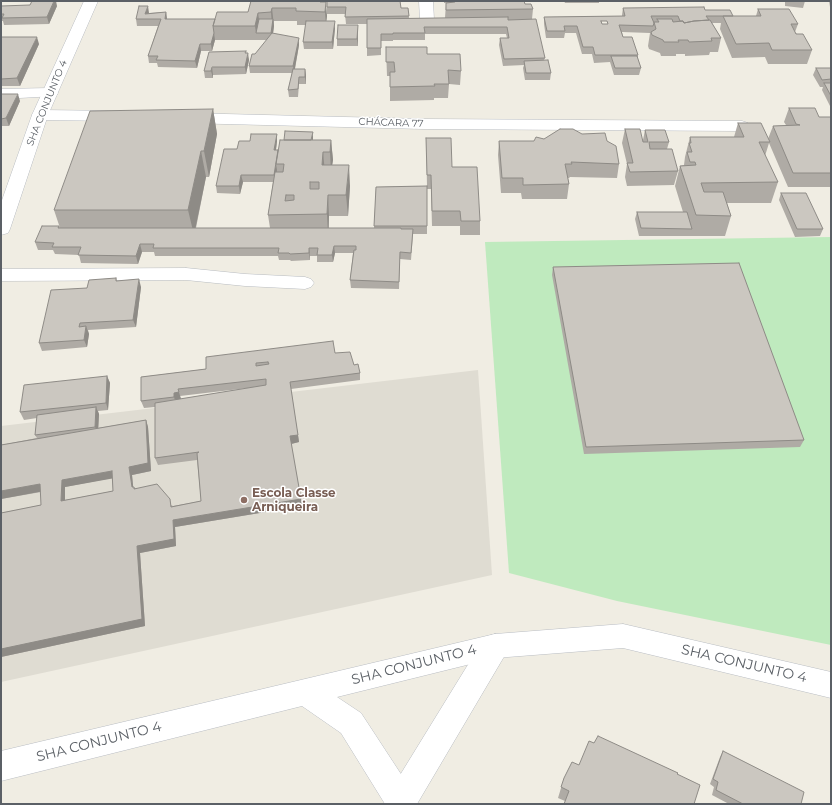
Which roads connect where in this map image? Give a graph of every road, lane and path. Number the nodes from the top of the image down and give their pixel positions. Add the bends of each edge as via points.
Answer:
1 (91, 1) edge
2 (426, 1) edge
3 (427, 20) edge
4 (50, 93) junction
5 (1, 94) edge
6 (40, 115) junction
7 (130, 116) edge
8 (170, 117) edge
9 (742, 126) edge
10 (1, 229) edge
11 (1, 275) edge
12 (305, 283) dead end
13 (495, 646) junction
14 (831, 685) edge
15 (305, 692) junction
16 (1, 766) edge
17 (400, 803) edge

1 - 4 street, SHA CONJUNTO 4
2 - 3 street
4 - 5 street
4 - 6 street, SHA CONJUNTO 4
6 - 7 street
6 - 10 street, SHA CONJUNTO 4
8 - 9 street, CHÁCARA 77 via 424,124
11 - 12 lane via 186,274
13 - 14 street, SHA CONJUNTO 4 via 623,636
13 - 15 street, SHA CONJUNTO 4
13 - 17 street
15 - 16 street, SHA CONJUNTO 4
15 - 17 street via 351,723

